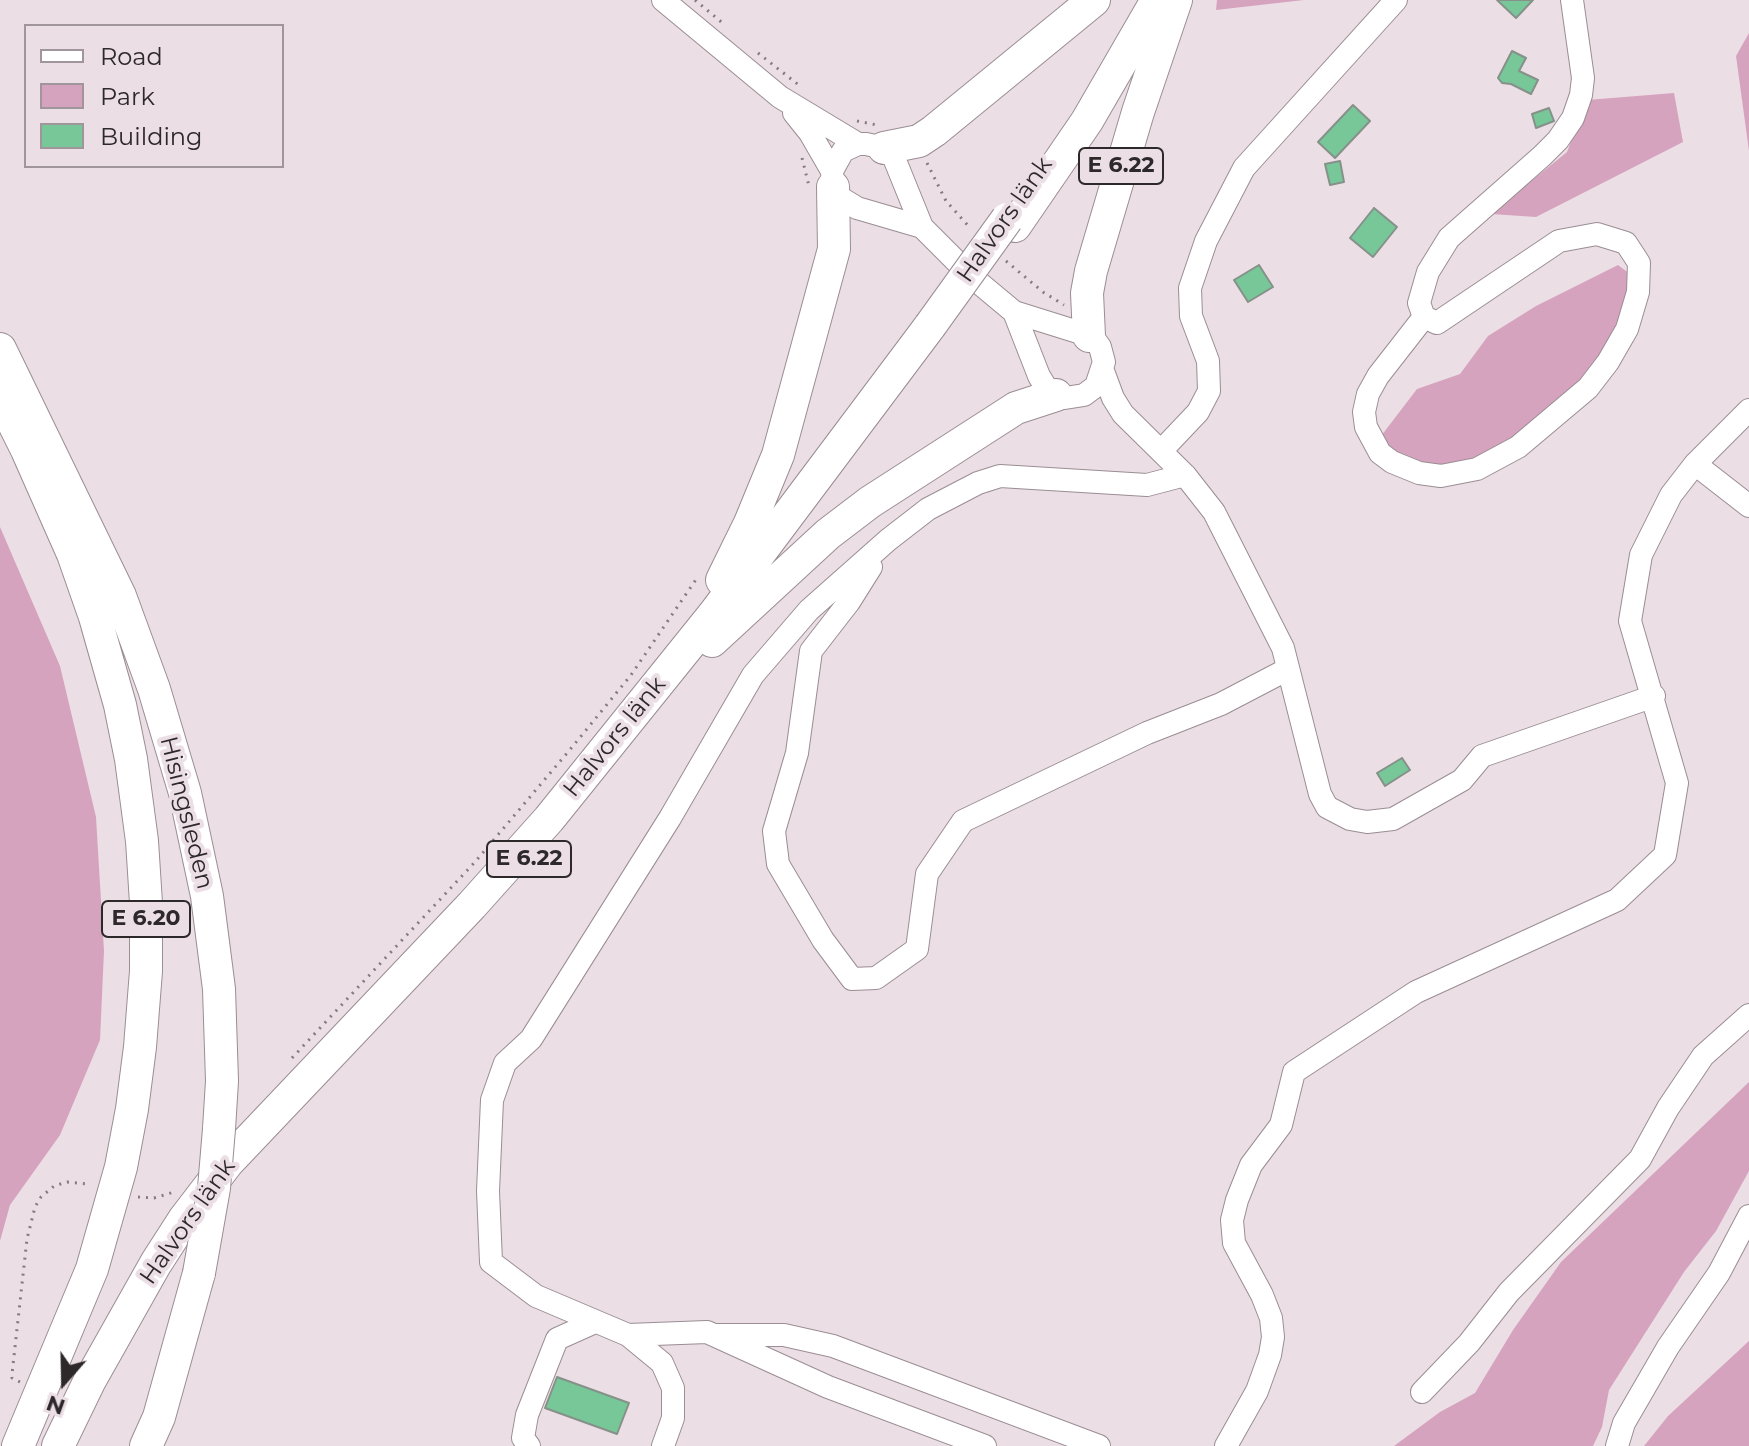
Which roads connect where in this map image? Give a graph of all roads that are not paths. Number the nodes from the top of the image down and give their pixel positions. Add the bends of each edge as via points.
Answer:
1 (663, 0) edge
2 (1094, 0) edge
3 (1143, 0) edge
4 (1157, 0) edge
5 (1176, 0) edge
6 (1396, 0) edge
7 (1572, 0) edge
8 (780, 97) junction
9 (873, 139) junction
10 (825, 182) junction
11 (1011, 222) junction
12 (922, 227) junction
13 (1014, 312) junction
14 (1424, 317) junction
15 (1088, 324) junction
16 (0, 349) edge
17 (1103, 371) junction
18 (0, 396) edge
19 (1065, 396) junction
20 (1749, 410) edge
21 (1123, 414) junction
22 (1162, 450) junction
23 (1695, 464) junction
24 (1185, 475) junction
25 (1749, 506) edge
26 (888, 540) junction
27 (687, 658) junction
28 (1288, 669) junction
29 (1654, 696) junction
30 (1749, 1015) edge
31 (1749, 1216) edge
32 (595, 1322) junction
33 (628, 1335) junction
34 (714, 1335) junction
35 (1422, 1392) dead end
36 (1230, 1439) edge
37 (18, 1446) edge
38 (58, 1446) edge
39 (74, 1446) edge
40 (146, 1446) edge
41 (529, 1446) edge
42 (663, 1446) edge
43 (985, 1446) edge
44 (1099, 1446) edge
45 (1213, 1446) edge
46 (1617, 1446) edge

1 - 8 street
2 - 9 highway via 919,141
3 - 11 highway, Halvors länk / E 6.22
4 - 11 highway, Halvors länk / E 6.22 via 1087,121
5 - 15 highway, E 6.22 via 1098,241 1087,293
6 - 22 street via 1244,168 1206,241 1190,288 1191,316 1208,361 1209,391 1198,412
7 - 14 street via 1583,78 1573,118 1542,156 1449,238 1421,290
8 - 9 street
8 - 10 street via 810,133
9 - 10 street via 843,151
9 - 12 street via 898,162
10 - 12 street via 846,203
10 - 27 highway, E 6.22 via 834,249 778,455
11 - 27 highway, Halvors länk / E 6.22
12 - 13 street
13 - 15 street
13 - 19 street via 1039,376
14 - 14 street via 1368,394 1366,427 1380,453 1392,462 1419,473 1457,474 1518,447 1588,388 1627,329 1638,292 1639,263 1626,243 1597,234 1559,241 1445,319 1437,323
15 - 17 street, E 6.22 via 1100,347
16 - 40 highway, Hisingsleden / E 6.20, bridge via 120,596 185,793 207,896 219,989 222,1081 214,1188 199,1273
17 - 19 street, E 6.22 via 1092,390
17 - 21 street
18 - 37 highway, Hisingsleden / E 6.20 via 73,554 95,617 131,759 146,903 140,1047 121,1167 92,1269
19 - 21 street
19 - 27 highway, E 6.22 via 1016,408 870,502
20 - 23 street
21 - 22 street
22 - 24 street
23 - 25 street
23 - 29 street via 1671,495 1641,555 1630,621
24 - 26 street via 1147,485 1000,476 928,509
24 - 28 street via 1214,512 1283,648
26 - 28 street via 811,651 797,753 774,831 778,864 852,979 876,978 917,949 927,874 963,821
26 - 32 street via 809,610 753,675 531,1039 505,1063 492,1100 491,1262 536,1296
27 - 38 highway, Halvors länk / E 6.22 via 472,905 228,1162 156,1263
27 - 39 highway, Halvors länk / E 6.22 via 559,824 235,1185 131,1341
28 - 29 street via 1320,794 1327,807 1367,822 1393,819 1417,807 1462,780 1482,756
29 - 36 street via 1677,783 1665,855 1617,900 1416,992 1294,1072 1281,1125 1251,1165 1232,1220 1234,1243 1262,1295 1273,1337 1257,1391
30 - 35 street via 1703,1056 1640,1159 1509,1292
31 - 46 street via 1624,1423
32 - 33 street
32 - 41 street via 557,1339 527,1415 523,1438
33 - 34 street
33 - 42 street via 662,1363 673,1388 673,1418
34 - 43 street via 828,1387
34 - 44 street via 784,1335 833,1346
36 - 45 street

